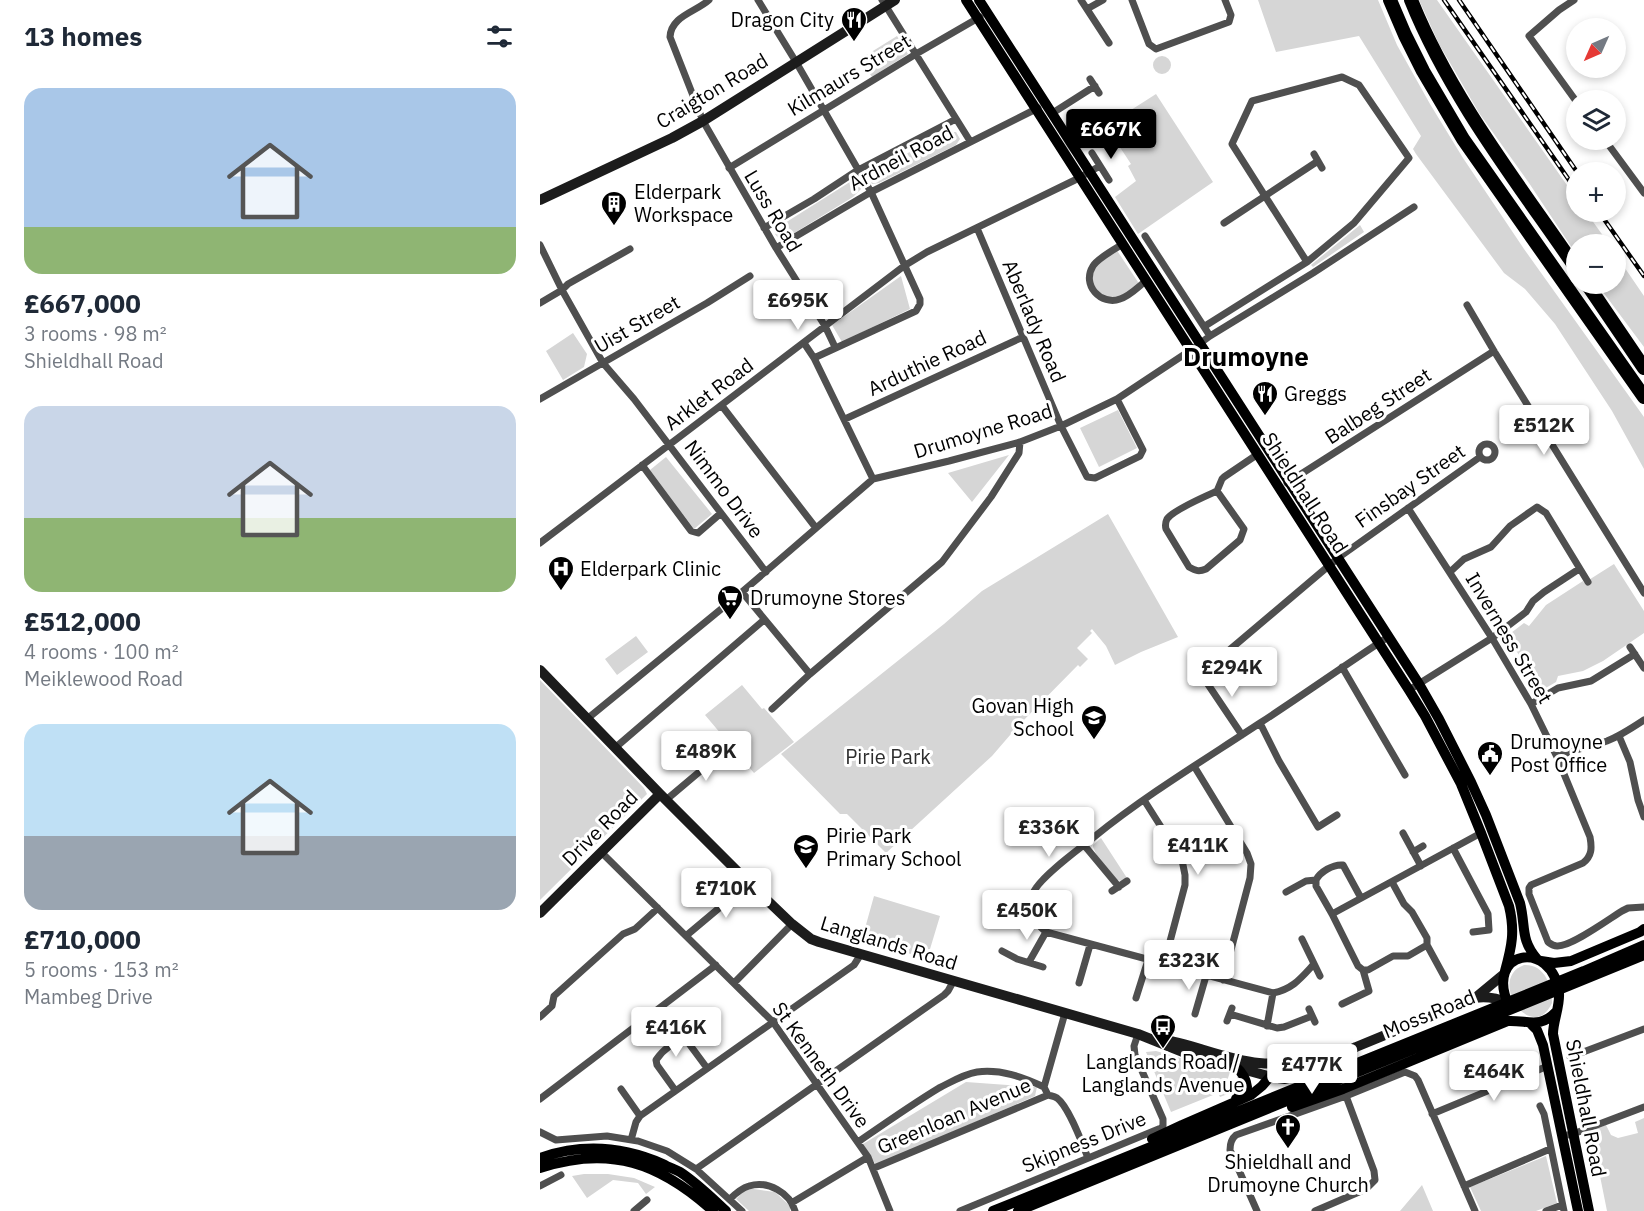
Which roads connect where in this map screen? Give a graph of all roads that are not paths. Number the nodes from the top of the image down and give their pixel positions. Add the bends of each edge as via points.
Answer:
1 (710, 0) edge
2 (758, 0) edge
3 (966, 0) edge
4 (979, 0) edge
5 (1081, 0) edge
6 (1103, 0) edge
7 (1132, 0) edge
8 (1225, 0) edge
9 (1390, 0) edge
10 (1410, 0) edge
11 (1574, 0) edge
12 (888, 2) edge
13 (1087, 9) junction
14 (982, 15) junction
15 (1104, 39) dead end
16 (916, 54) junction
17 (796, 62) junction
18 (1568, 90) edge
19 (1099, 93) dead end
20 (1040, 106) junction
21 (824, 110) junction
22 (1051, 114) junction
23 (956, 119) junction
24 (703, 121) junction
25 (970, 141) junction
26 (1612, 150) edge
27 (1092, 153) dead end
28 (1318, 161) dead end
29 (729, 168) junction
30 (858, 170) junction
31 (1090, 172) junction
32 (1109, 180) dead end
33 (871, 192) junction
34 (1644, 193) edge
35 (1265, 196) junction
36 (540, 200) edge
37 (1414, 207) dead end
38 (1224, 223) dead end
39 (764, 228) junction
40 (977, 228) junction
41 (1145, 236) dead end
42 (1123, 244) junction
43 (540, 245) edge
44 (776, 248) junction
45 (630, 249) dead end
46 (1566, 254) edge
47 (1307, 262) junction
48 (904, 266) junction
49 (750, 276) dead end
50 (1147, 280) junction
51 (562, 290) junction
52 (1594, 294) edge
53 (540, 303) edge
54 (1467, 305) dead end
55 (1606, 311) junction
56 (825, 326) junction
57 (1204, 326) junction
58 (1210, 336) junction
59 (1023, 337) junction
60 (804, 342) junction
61 (835, 347) junction
62 (1195, 347) junction
63 (1494, 351) junction
64 (1644, 356) edge
65 (814, 358) junction
66 (603, 363) junction
67 (1644, 368) edge
68 (1644, 397) edge
69 (540, 399) edge
70 (1117, 399) junction
71 (722, 406) junction
72 (845, 419) junction
73 (1061, 426) junction
74 (1020, 441) junction
75 (669, 445) junction
76 (1258, 454) junction
77 (1480, 457) dead end
78 (642, 465) junction
79 (873, 479) junction
80 (1285, 485) junction
81 (1217, 491) junction
82 (1408, 508) junction
83 (722, 513) junction
84 (816, 528) junction
85 (540, 543) edge
86 (1334, 562) junction
87 (1580, 569) junction
88 (766, 572) junction
89 (1450, 572) junction
90 (1588, 582) dead end
91 (742, 592) junction
92 (1644, 593) edge
93 (764, 620) junction
94 (1492, 639) junction
95 (1384, 640) junction
96 (1630, 646) dead end
97 (1635, 654) junction
98 (1342, 667) junction
99 (1644, 668) edge
100 (540, 670) edge
101 (810, 674) junction
102 (1414, 687) junction
103 (1531, 705) junction
104 (771, 709) dead end
105 (587, 719) junction
106 (1644, 720) edge
107 (1260, 723) junction
108 (1242, 735) junction
109 (1619, 736) junction
110 (730, 746) dead end
111 (616, 747) junction
112 (1557, 757) junction
113 (1194, 766) junction
114 (1405, 776) dead end
115 (663, 797) junction
116 (1144, 800) junction
117 (1337, 815) dead end
118 (1644, 816) edge
119 (1402, 833) dead end
120 (1482, 833) junction
121 (1084, 845) junction
122 (1423, 846) dead end
123 (1453, 848) junction
124 (601, 852) junction
125 (1413, 852) junction
126 (1421, 866) junction
127 (1316, 880) junction
128 (1127, 882) dead end
129 (1392, 882) junction
130 (749, 883) junction
131 (1286, 892) dead end
132 (1361, 898) junction
133 (1644, 907) edge
134 (658, 908) junction
135 (1634, 908) junction
136 (540, 913) edge
137 (1644, 913) edge
138 (1332, 914) junction
139 (1644, 919) edge
140 (792, 924) junction
141 (1644, 929) edge
142 (1046, 932) junction
143 (1473, 932) dead end
144 (687, 935) junction
145 (1629, 937) junction
146 (1302, 939) dead end
147 (1090, 945) junction
148 (1427, 945) junction
149 (1644, 945) edge
150 (1002, 951) dead end
151 (861, 954) junction
152 (1644, 955) edge
153 (1148, 960) junction
154 (1539, 960) junction
155 (1571, 961) junction
156 (1029, 962) junction
157 (1164, 964) junction
158 (1314, 964) junction
159 (716, 965) junction
160 (1043, 967) dead end
161 (1363, 970) junction
162 (1505, 972) junction
163 (1206, 976) junction
164 (1320, 976) dead end
165 (1554, 977) junction
166 (1445, 978) dead end
167 (1223, 980) junction
168 (952, 982) junction
169 (734, 983) junction
170 (1079, 983) dead end
171 (1140, 993) dead end
172 (1273, 993) junction
173 (1475, 998) junction
174 (1508, 1003) junction
175 (1342, 1004) dead end
176 (1199, 1009) dead end
177 (1556, 1012) junction
178 (1065, 1013) junction
179 (1230, 1014) dead end
180 (1312, 1016) dead end
181 (540, 1017) edge
182 (773, 1022) junction
183 (1525, 1022) junction
184 (1267, 1026) junction
185 (1644, 1029) edge
186 (1138, 1034) junction
187 (1150, 1038) junction
188 (1429, 1038) junction
189 (1337, 1056) junction
190 (1570, 1057) dead end
191 (1282, 1063) junction
192 (1235, 1066) junction
193 (1548, 1067) junction
194 (707, 1068) junction
195 (1271, 1077) junction
196 (817, 1084) junction
197 (1044, 1087) junction
198 (621, 1089) dead end
199 (675, 1090) junction
200 (1048, 1095) junction
201 (1346, 1096) junction
202 (540, 1099) edge
203 (1232, 1103) junction
204 (1540, 1106) dead end
205 (1644, 1107) edge
206 (1432, 1114) junction
207 (640, 1116) junction
208 (540, 1132) edge
209 (1568, 1135) junction
210 (631, 1140) junction
211 (858, 1142) junction
212 (1176, 1146) junction
213 (1550, 1149) junction
214 (868, 1157) junction
215 (540, 1158) edge
216 (1088, 1158) junction
217 (540, 1168) edge
218 (696, 1168) junction
219 (874, 1168) junction
220 (561, 1175) dead end
221 (1077, 1178) junction
222 (540, 1186) edge
223 (1464, 1186) junction
224 (730, 1199) junction
225 (646, 1200) dead end
226 (793, 1202) junction
227 (1563, 1208) edge
228 (634, 1211) edge
229 (713, 1211) edge
230 (726, 1211) edge
231 (741, 1211) edge
232 (795, 1211) edge
233 (890, 1211) edge
234 (960, 1211) edge
235 (993, 1211) edge
236 (1018, 1211) edge
237 (1257, 1211) edge
238 (1315, 1211) edge
239 (1475, 1211) edge
240 (1546, 1211) edge
241 (1578, 1211) edge
242 (1589, 1211) edge

1 - 24 street, Luss Road via 670,29
2 - 17 street
3 - 14 main road, Shieldhall Road
4 - 14 main road, Shieldhall Road
5 - 13 street
6 - 13 street
7 - 8 street via 1149,44 1156,49 1229,22 1231,15
9 - 68 highway via 1463,139
10 - 46 highway via 1459,94
11 - 18 street via 1529,36
12 - 16 street
12 - 17 street, Craigton Road
13 - 15 street
14 - 16 street, Kilmaurs Street
14 - 20 main road, Shieldhall Road
16 - 21 street, Kilmaurs Street
16 - 23 street
17 - 21 street
17 - 24 street, Craigton Road
19 - 22 street via 1092,82
20 - 22 main road, Shieldhall Road
20 - 25 street, Ardneil Road
20 - 31 main road, Shieldhall Road
21 - 29 street, Kilmaurs Street
21 - 30 street
22 - 31 main road, Shieldhall Road
23 - 25 street
23 - 30 street
24 - 29 street, Luss Road
24 - 36 street, Craigton Road
25 - 33 street, Ardneil Road
26 - 34 street
27 - 31 street
28 - 35 street
29 - 39 street, Luss Road
30 - 33 street
30 - 39 street
31 - 32 street
31 - 40 street, Arklet Road
31 - 42 main road, Shieldhall Road
31 - 62 main road, Shieldhall Road
33 - 44 street, Ardneil Road
33 - 48 street
35 - 38 street
35 - 47 street
35 - 47 street via 1232,144 1252,101 1342,77 1359,85 1409,158 1354,224
37 - 58 street, Drumoyne Road
39 - 44 street, Luss Road
40 - 48 street, Arklet Road
40 - 59 street, Aberlady Road
41 - 57 street
42 - 50 main road, Shieldhall Road
42 - 50 street via 1094,264 1089,276 1091,287 1109,301 1122,299
43 - 51 street, Nimmo Drive
44 - 56 street, Luss Road
45 - 51 street
47 - 57 street
48 - 56 street, Arklet Road
48 - 61 street via 920,299 919,308
49 - 66 street, Uist Street
50 - 62 main road, Shieldhall Road
51 - 53 street
51 - 66 street, Nimmo Drive
52 - 55 highway
54 - 63 street
55 - 64 highway
55 - 67 highway
56 - 60 street, Arklet Road
56 - 61 street, Luss Road
57 - 58 street
58 - 62 street, Drumoyne Road
59 - 72 street, Arduthie Road
59 - 73 street, Aberlady Road
60 - 65 street
60 - 71 street, Arklet Road
61 - 65 street
62 - 70 street, Drumoyne Road
62 - 76 main road, Shieldhall Road
62 - 80 main road, Shieldhall Road
63 - 80 street, Balbeg Street
63 - 92 street
65 - 72 street
66 - 69 street, Uist Street
66 - 75 street, Nimmo Drive
70 - 73 street, Drumoyne Road
70 - 73 street, Aberlady Road via 1143,450 1140,456 1095,478 1087,477
71 - 75 street, Arklet Road
71 - 84 street
72 - 79 street
73 - 74 street, Drumoyne Road
74 - 79 street, Drumoyne Road
74 - 101 street via 1019,453 991,497 942,562
75 - 78 street, Arklet Road
75 - 83 street, Nimmo Drive
76 - 80 main road, Shieldhall Road
76 - 81 street via 1224,477
77 - 82 street, Finsbay Street
78 - 83 street via 691,531 698,533
78 - 85 street, Arklet Road
79 - 84 street, Drumoyne Road
80 - 86 main road, Shieldhall Road
81 - 81 street via 1244,529 1243,535 1206,569 1195,571 1165,525 1167,518
82 - 86 street, Finsbay Street
82 - 89 street, Inverness Street
83 - 88 street, Nimmo Drive
84 - 88 street, Drumoyne Road
86 - 95 main road, Shieldhall Road
86 - 108 street, Finsbay Street via 1201,674
87 - 89 street via 1546,513 1538,507 1510,526 1491,547 1464,559
87 - 90 street
87 - 94 street via 1544,592
88 - 91 street, Drumoyne Road
89 - 94 street, Inverness Street
91 - 93 street
91 - 105 street, Drumoyne Road
93 - 101 street
93 - 111 street
94 - 102 street
94 - 103 street, Inverness Street
95 - 98 street
95 - 102 main road, Shieldhall Road
96 - 97 street
97 - 99 street
97 - 103 street via 1591,681 1559,688
98 - 107 street
98 - 114 street
100 - 105 street, Langlands Road
101 - 104 street
102 - 120 main road, Shieldhall Road
102 - 154 main road, Shieldhall Road via 1456,752 1486,815 1520,903 1524,938
103 - 112 street, Inverness Street
105 - 111 street, Langlands Road
106 - 109 street
107 - 108 street
107 - 117 street via 1318,827
108 - 113 street
109 - 112 street
109 - 118 street
110 - 115 street
111 - 115 street, Langlands Road
112 - 135 street, Inverness Street via 1592,848 1583,862 1529,888 1548,942 1559,946 1622,910
113 - 116 street
113 - 167 street via 1251,864
115 - 124 street, Drive Road
115 - 130 street, Langlands Road
116 - 121 street
116 - 157 street via 1182,861 1185,874
119 - 125 street
120 - 123 street
120 - 162 main road, Shieldhall Road via 1512,920 1513,942
121 - 128 street via 1115,889
121 - 142 street via 1035,888 1032,911 1038,926
122 - 125 street
123 - 126 street
123 - 143 street via 1488,914 1489,930
124 - 134 street, St Kenneth Drive
124 - 136 street, Drive Road
125 - 126 street
126 - 129 street
127 - 131 street
127 - 132 street via 1318,874 1343,865
127 - 138 street
129 - 132 street
129 - 148 street via 1413,912
130 - 140 street, Langlands Road
130 - 144 street
132 - 138 street
133 - 135 street
134 - 144 street, St Kenneth Drive
134 - 181 street via 554,996 552,1006
135 - 137 street
138 - 161 street
139 - 145 main road
140 - 151 street, Langlands Road via 811,939
140 - 169 street
141 - 145 main road
142 - 147 street
142 - 156 street
144 - 159 street, St Kenneth Drive
145 - 155 main road
146 - 158 street
147 - 153 street
147 - 170 street via 1085,975
148 - 161 street via 1408,956 1393,957
148 - 166 street
149 - 188 main road, Moss Road
150 - 156 street
151 - 168 street, Langlands Road
151 - 182 street via 854,965
152 - 188 main road, Moss Road
153 - 157 street
153 - 171 street
154 - 155 main road
154 - 162 main road via 1520,958
154 - 165 main road
155 - 165 main road
156 - 160 street
157 - 163 street
158 - 164 street
158 - 172 street via 1293,986
159 - 169 street, St Kenneth Drive
159 - 202 street
161 - 175 street via 1369,991
162 - 173 street, Langlands Road
162 - 174 main road via 1502,989
163 - 167 street
163 - 176 street
165 - 177 main road via 1559,995
167 - 172 street
168 - 178 street, Langlands Road
168 - 196 street via 944,995
169 - 182 street, St Kenneth Drive
172 - 184 street
173 - 174 street, Langlands Road
173 - 189 street, Langlands Road
174 - 183 main road
177 - 183 main road via 1542,1022
177 - 209 main road, Shieldhall Road via 1553,1034
178 - 186 street, Langlands Road
178 - 197 street
179 - 184 street
180 - 184 street via 1284,1027
182 - 194 street
182 - 196 street, St Kenneth Drive
183 - 193 main road, Shieldhall Road via 1537,1030
183 - 212 main road via 1508,1021 1342,1089
185 - 190 street
186 - 187 street, Langlands Road
186 - 216 street, Skipness Drive via 1133,1050 1163,1126
187 - 191 street, Langlands Road via 1176,1041 1231,1058
187 - 192 street, Langlands Road via 1188,1054
188 - 212 main road, Moss Road
188 - 221 main road, Moss Road
189 - 191 street, Langlands Road
189 - 195 street, Langlands Road via 1292,1078
191 - 195 main road
192 - 195 street, Langlands Road
192 - 203 main road via 1247,1087
193 - 206 street
193 - 209 main road, Shieldhall Road
194 - 199 street
194 - 199 street via 687,1041 676,1042 656,1060
195 - 203 main road via 1251,1095
196 - 211 street, St Kenneth Drive
196 - 218 street
197 - 200 street
197 - 211 street via 1017,1075 995,1071 964,1075 915,1102
198 - 207 street
199 - 207 street
200 - 216 street via 1057,1098 1066,1111
200 - 219 street, Greenloan Avenue
201 - 206 street via 1405,1072 1416,1076
201 - 237 street via 1233,1138 1230,1150
201 - 238 street via 1375,1180 1366,1189
203 - 221 main road
204 - 213 street
205 - 209 street
206 - 223 street
207 - 210 street
208 - 210 street via 556,1140 607,1136
209 - 241 main road, Shieldhall Road
209 - 242 main road, Shieldhall Road
210 - 218 street via 667,1151
211 - 214 street, St Kenneth Drive
212 - 236 main road, Moss Road
213 - 223 street
213 - 227 street
214 - 219 street, St Kenneth Drive
214 - 226 street, Greenloan Avenue
215 - 230 main road via 590,1148 642,1155 679,1172
216 - 234 street, Skipness Drive
217 - 229 main road via 584,1158 627,1161 673,1179
218 - 224 street
219 - 233 street, St Kenneth Drive
220 - 222 street
221 - 235 main road, Moss Road
223 - 239 street
224 - 226 street via 750,1186 764,1184
224 - 231 street
225 - 228 street
226 - 232 street
227 - 240 street

